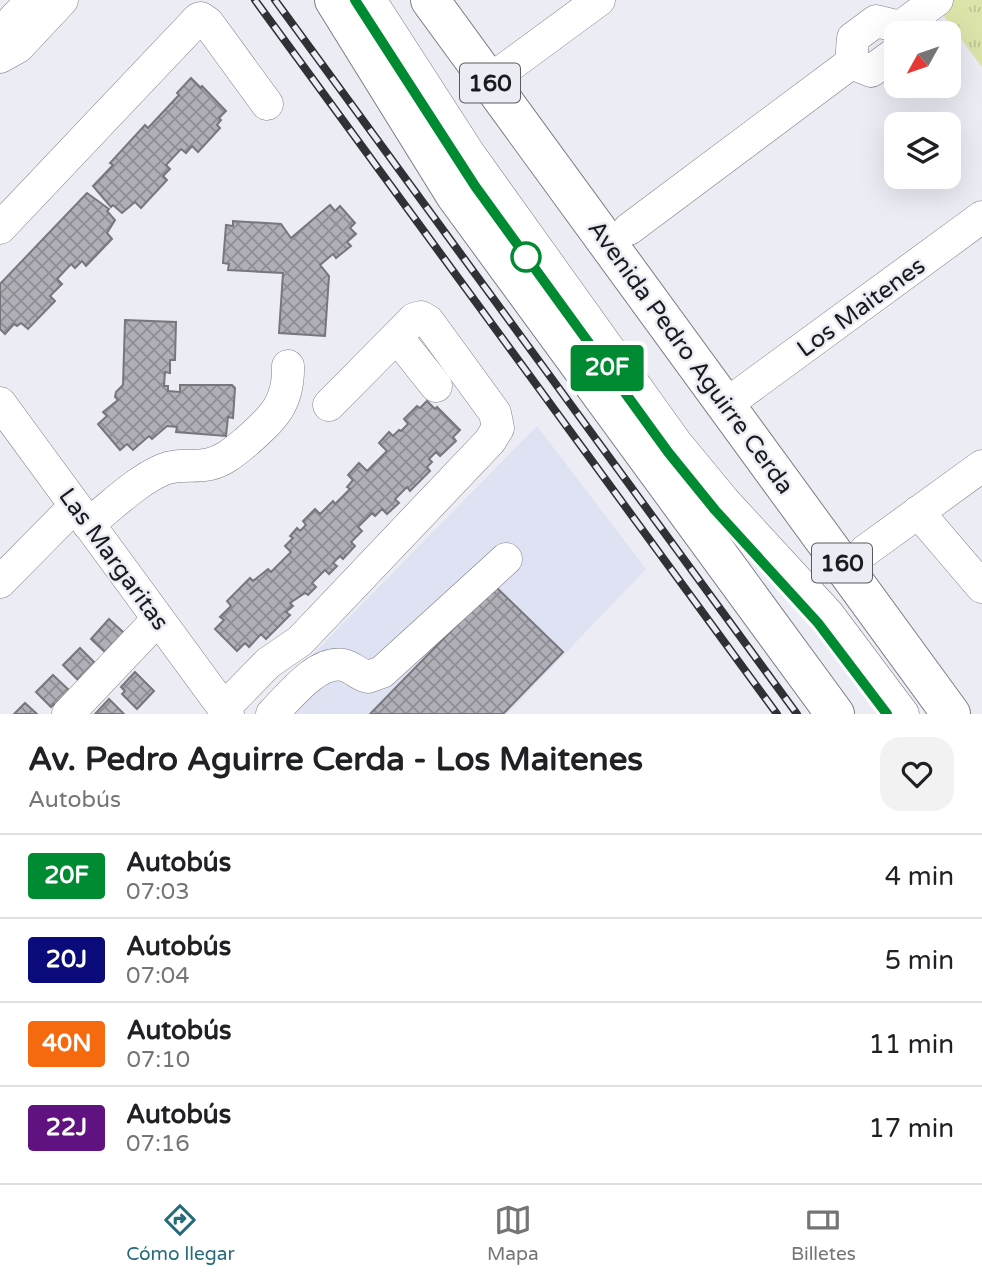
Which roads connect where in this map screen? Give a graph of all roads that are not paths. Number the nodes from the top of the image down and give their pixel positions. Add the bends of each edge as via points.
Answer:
1 (32, 0) edge
2 (62, 0) edge
3 (309, 0) edge
4 (334, 0) edge
5 (355, 0) edge
6 (370, 0) edge
7 (430, 0) edge
8 (599, 0) edge
9 (937, 0) edge
10 (916, 21) edge
11 (884, 27) edge
12 (0, 34) edge
13 (0, 57) edge
14 (501, 72) dead end
15 (267, 104) dead end
16 (455, 195) junction
17 (982, 217) edge
18 (0, 228) edge
19 (629, 229) dead end
20 (397, 337) junction
21 (288, 366) dead end
22 (436, 386) dead end
23 (739, 395) dead end
24 (0, 403) edge
25 (329, 405) dead end
26 (982, 466) edge
27 (918, 512) junction
28 (82, 515) junction
29 (864, 551) dead end
30 (506, 559) dead end
31 (0, 582) edge
32 (982, 587) edge
33 (158, 619) junction
34 (226, 711) edge
35 (68, 714) edge
36 (272, 714) edge
37 (835, 714) edge
38 (887, 714) edge
39 (904, 714) edge
40 (951, 714) edge

1 - 12 street
2 - 13 street via 18,47
3 - 16 highway via 392,117
4 - 16 highway
5 - 38 street via 475,186 668,452 818,623
6 - 39 street via 468,152 677,444 828,614
7 - 40 highway, Avenida Pedro Aguirre Cerda / 160
8 - 14 street
9 - 10 street
11 - 19 street via 876,21 853,38 851,63
15 - 18 street via 208,23 198,19
16 - 37 highway
17 - 23 street, Los Maitenes
20 - 22 street
20 - 25 street
20 - 34 street via 417,317 428,321 495,414 495,435 300,641 268,663
21 - 28 street via 286,393 275,414 232,454 212,464 163,469
24 - 28 street, Las Margaritas
26 - 27 street
27 - 29 street
27 - 32 street
28 - 31 street
28 - 33 street, Las Margaritas
30 - 36 street via 382,672 368,677 348,666 324,667
33 - 34 street, Las Margaritas
33 - 35 street

